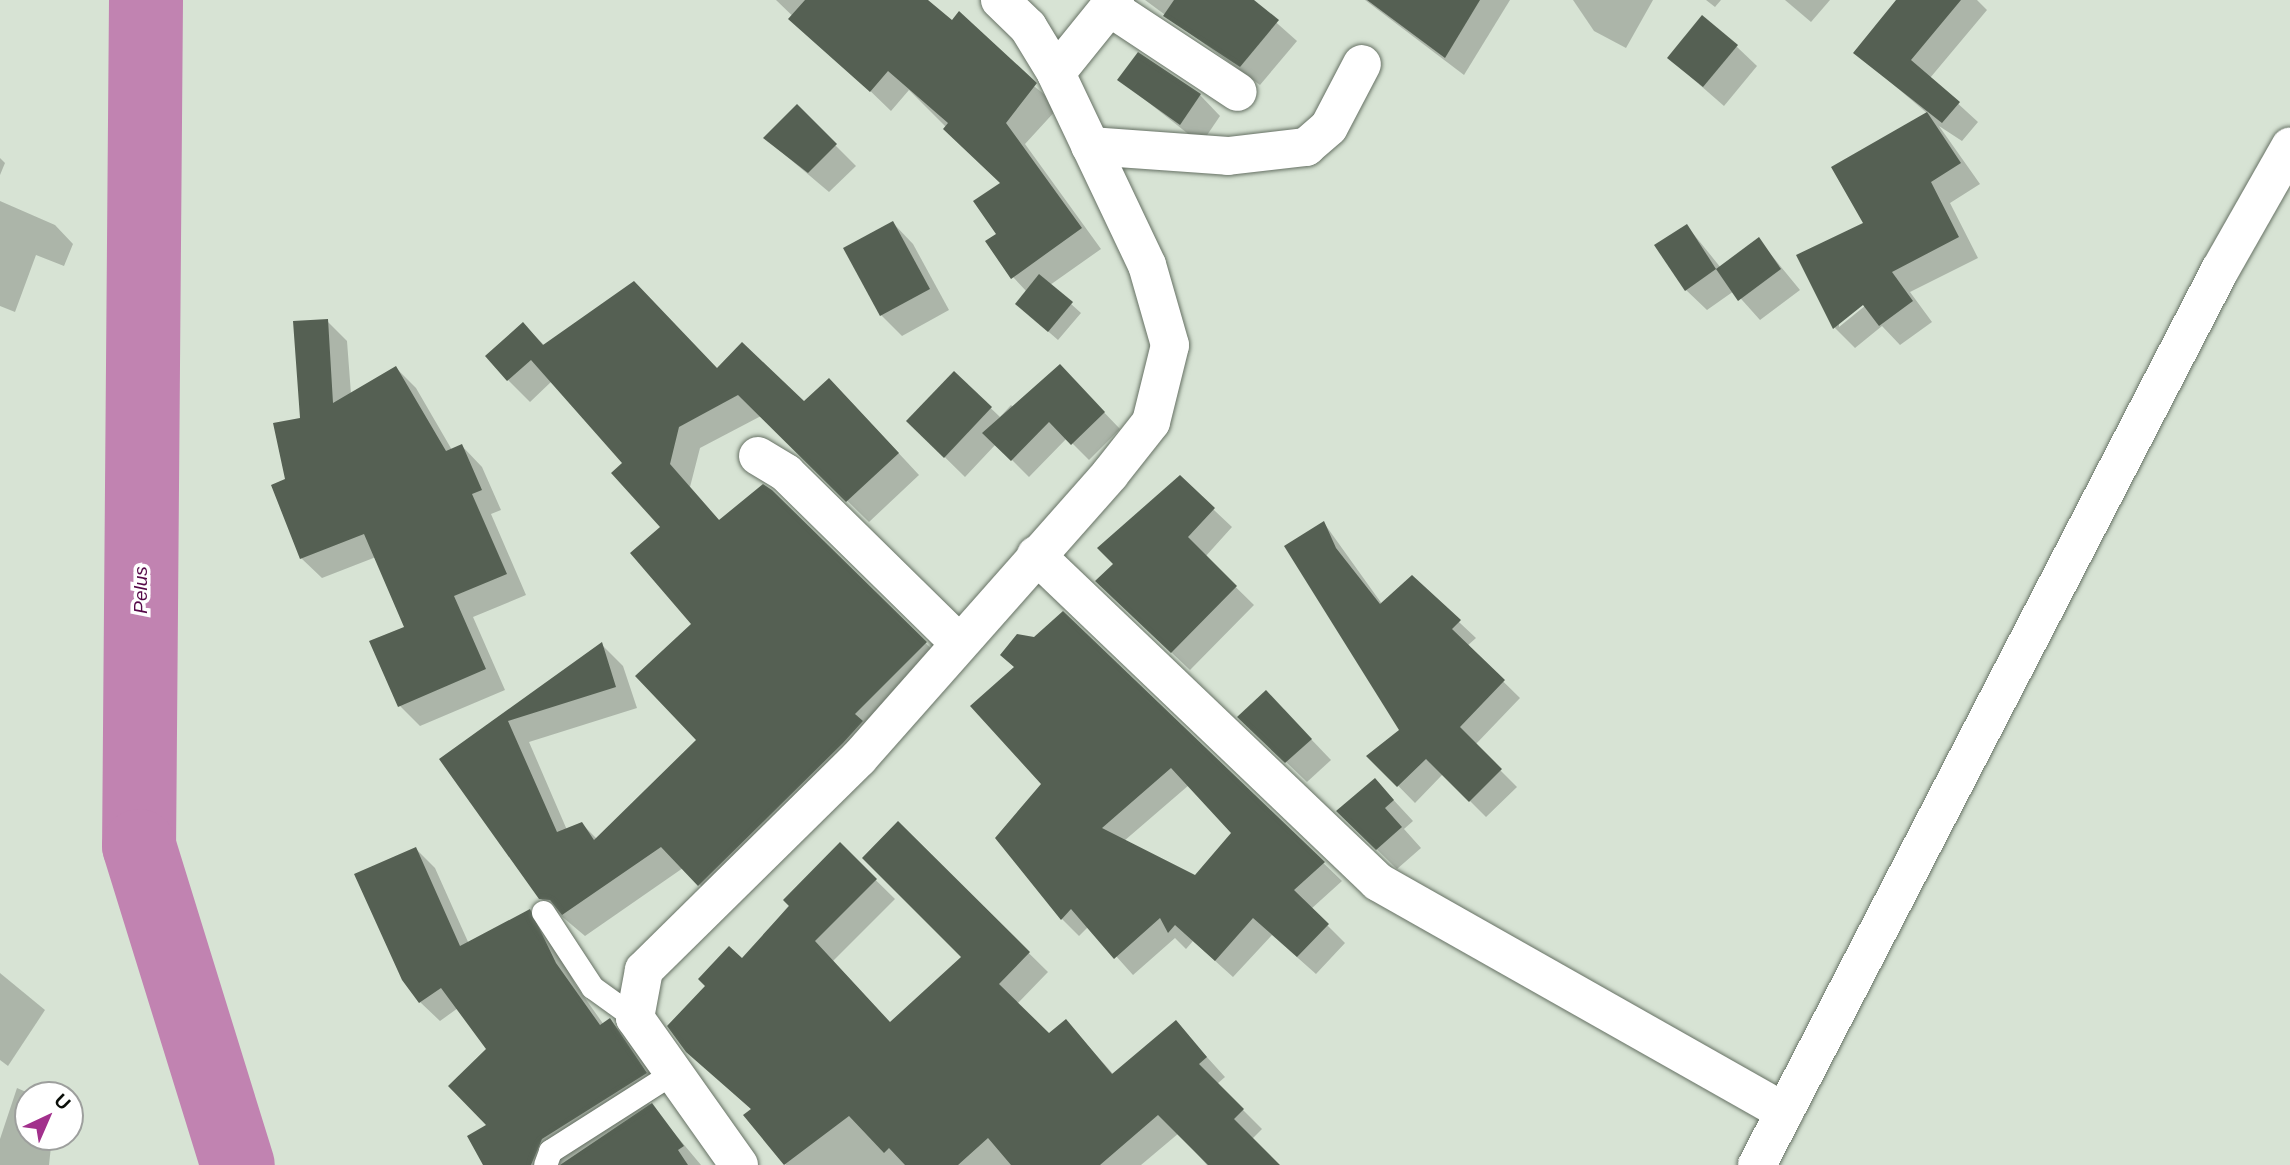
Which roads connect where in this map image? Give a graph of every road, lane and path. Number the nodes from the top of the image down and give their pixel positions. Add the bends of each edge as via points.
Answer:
1 (1000, 0) edge
2 (1112, 4) edge
3 (1362, 64) dead end
4 (1056, 73) junction
5 (1238, 92) dead end
6 (1090, 146) junction
7 (2290, 148) edge
8 (758, 456) dead end
9 (1036, 555) junction
10 (959, 643) junction
11 (543, 912) dead end
12 (635, 1018) junction
13 (671, 1074) junction
14 (1771, 1103) junction
15 (545, 1165) edge
16 (739, 1165) edge
17 (1757, 1165) edge

1 - 4 street via 1027,27
2 - 4 street
2 - 5 street
3 - 6 street via 1329,127 1306,147 1228,156
4 - 6 street
6 - 9 street via 1147,265 1170,345 1151,422
7 - 14 street
8 - 10 street via 786,473
9 - 10 street
9 - 14 street via 1378,882
10 - 12 street via 859,758 654,957 635,990
11 - 12 lane via 592,988
12 - 13 street
13 - 15 lane via 551,1151
13 - 16 street
14 - 17 street

